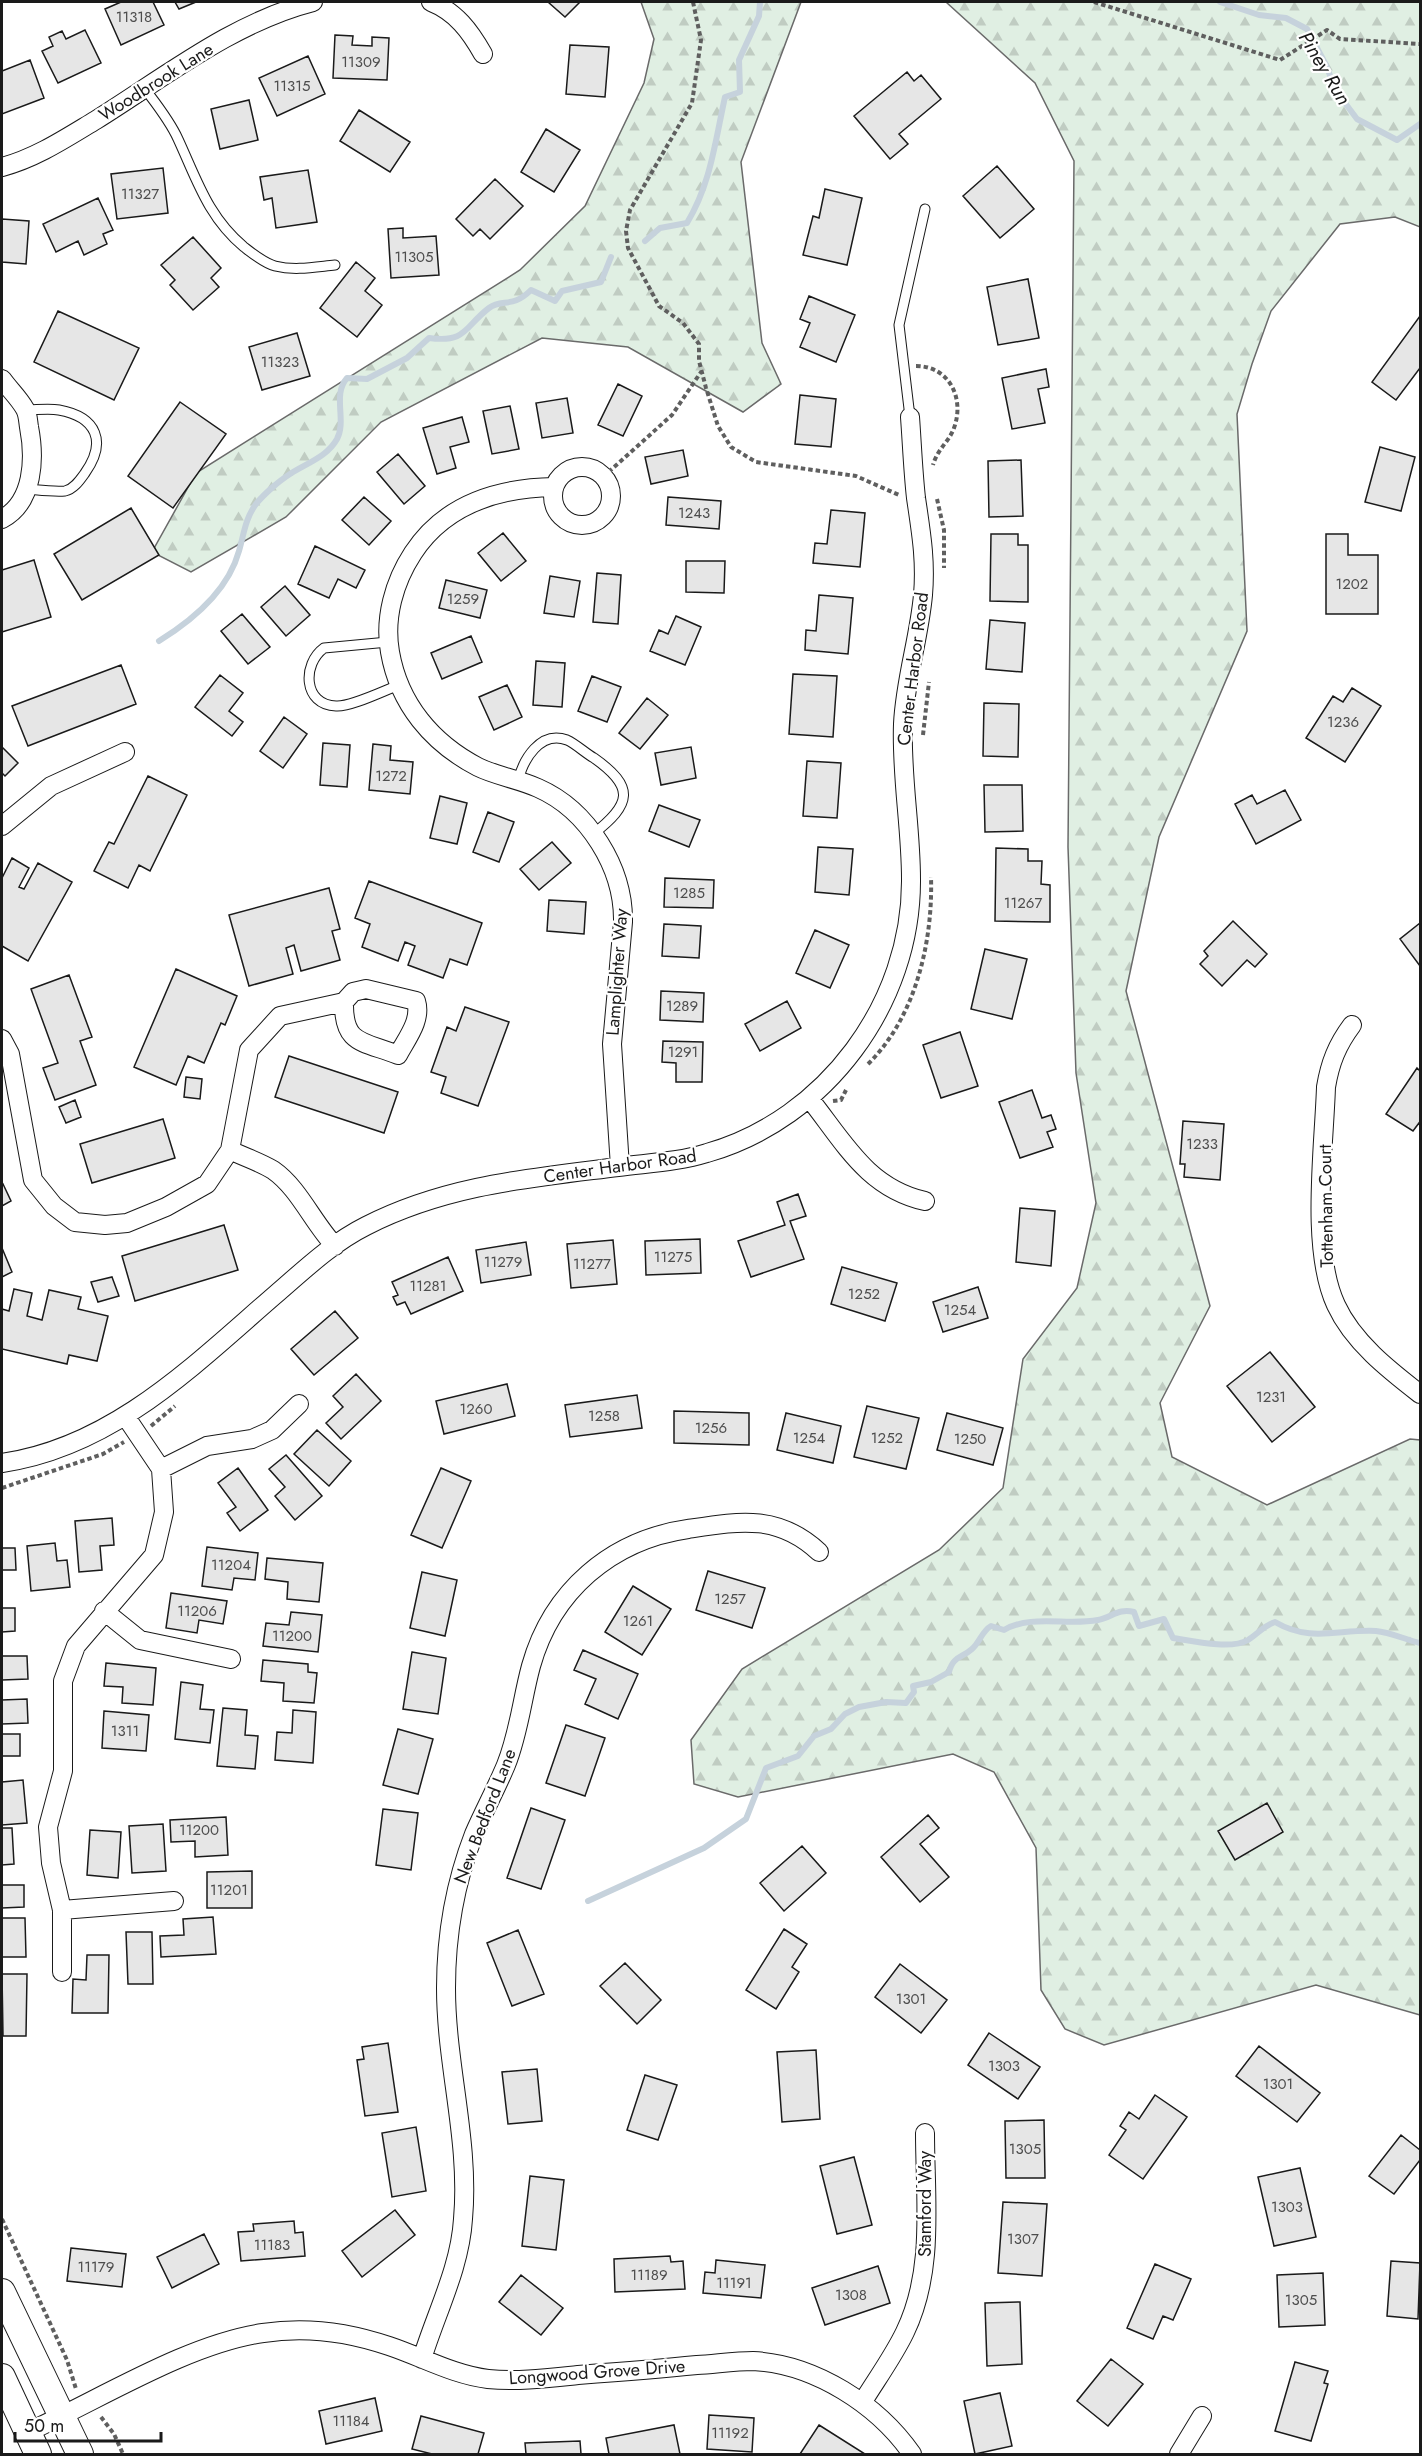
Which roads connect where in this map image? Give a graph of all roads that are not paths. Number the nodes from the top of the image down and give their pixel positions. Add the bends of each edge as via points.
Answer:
1 (314, 2) edge
2 (431, 2) edge
3 (483, 54) dead end
4 (146, 89) junction
5 (2, 167) edge
6 (925, 209) dead end
7 (335, 265) dead end
8 (2, 379) edge
9 (26, 410) junction
10 (910, 417) joint
11 (554, 487) junction
12 (27, 489) junction
13 (2, 519) edge
14 (388, 642) junction
15 (399, 685) junction
16 (125, 752) dead end
17 (518, 781) junction
18 (2, 826) edge
19 (593, 834) junction
20 (344, 1002) dead end
21 (1352, 1024) dead end
22 (2, 1039) edge
23 (809, 1098) junction
24 (230, 1150) junction
25 (620, 1167) junction
26 (925, 1202) dead end
27 (335, 1246) junction
28 (1420, 1394) edge
29 (299, 1404) dead end
30 (126, 1418) junction
31 (2, 1463) edge
32 (162, 1469) junction
33 (819, 1552) dead end
34 (104, 1611) junction
35 (231, 1659) dead end
36 (174, 1901) dead end
37 (62, 1910) junction
38 (62, 1972) dead end
39 (925, 2133) dead end
40 (2, 2292) edge
41 (422, 2359) junction
42 (2, 2377) edge
43 (862, 2403) junction
44 (63, 2416) junction
45 (1202, 2416) dead end
46 (33, 2443) edge
47 (80, 2454) edge
48 (912, 2454) edge
49 (1179, 2454) edge

1 - 4 street, Woodbrook Lane via 259,20
2 - 3 street via 458,18
4 - 5 street, Woodbrook Lane via 59,143
4 - 7 lane via 177,137 214,217 231,236 273,266
6 - 10 lane via 899,325
8 - 9 street
9 - 12 street via 32,446
9 - 12 lane via 58,410 81,418 99,444 96,459 78,483 66,491
10 - 23 street, Center Harbor Road via 924,562 903,718 902,768 912,878 904,946 880,1011 837,1072
11 - 11 street via 563,474 585,467 603,477 610,491 610,503 596,521 573,524 556,509
11 - 14 street, Lamplighter Way via 508,491 475,500 436,525 405,564 389,615
12 - 13 street
14 - 15 street, Lamplighter Way
14 - 15 lane via 324,648 310,663 309,683 320,700 339,707
15 - 17 street, Lamplighter Way via 419,720 441,743 478,767
16 - 18 street via 51,786
17 - 19 street, Lamplighter Way via 560,801
17 - 19 lane via 537,745 559,738 614,772 623,788 620,808
19 - 25 street, Lamplighter Way via 619,881 623,903 612,1044
20 - 24 street via 280,1016 249,1050
21 - 28 street, Tottenham Court via 1339,1042 1326,1087 1323,1258 1336,1307 1352,1331 1371,1353
22 - 24 street via 10,1054 33,1180 54,1206 75,1222 126,1223 166,1207 207,1184
23 - 25 street, Center Harbor Road via 739,1142 704,1154
23 - 26 street via 870,1175 886,1188
24 - 27 street via 273,1170 291,1187 319,1230
25 - 27 street, Center Harbor Road via 455,1191 392,1212
27 - 30 street, Center Harbor Road
29 - 32 street via 272,1430 252,1439 207,1446
30 - 31 street, Center Harbor Road via 48,1451
30 - 32 street
32 - 34 street via 164,1512 154,1554
33 - 41 street, New Bedford Lane via 783,1527 762,1522 696,1527 645,1538 611,1555 573,1587 540,1639 519,1725 506,1765 474,1835 450,1922 448,2037 464,2154 464,2213 455,2266
34 - 35 street via 140,1640
34 - 37 street via 76,1646 63,1681 63,1771 48,1827 51,1863
36 - 37 street
37 - 38 street
39 - 43 street, Stamford Way via 927,2235 919,2295 905,2332
40 - 44 main road
41 - 43 street, Longwood Grove Drive via 488,2379 754,2361 806,2374 836,2386
41 - 44 street, Longwood Grove Drive via 336,2332 264,2332 203,2348
42 - 46 main road
43 - 48 street, Longwood Grove Drive via 883,2420
44 - 46 street, Longwood Grove Drive
44 - 47 main road
45 - 49 street

